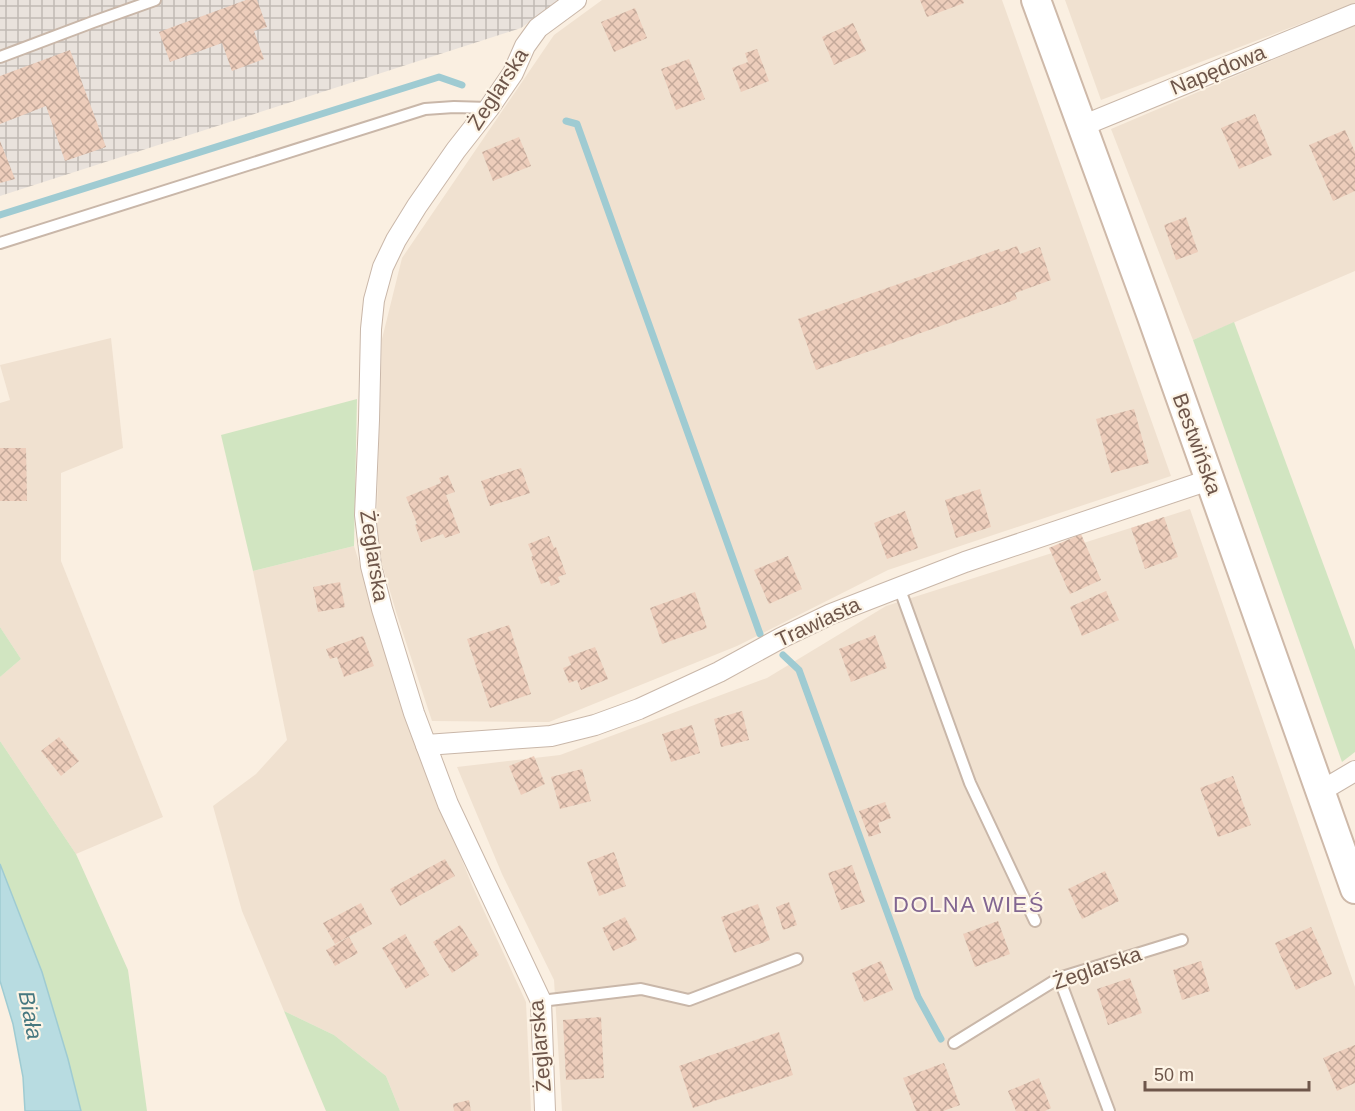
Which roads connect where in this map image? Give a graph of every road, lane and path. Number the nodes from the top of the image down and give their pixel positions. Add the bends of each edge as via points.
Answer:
1 (576, 0) edge
2 (1036, 0) edge
3 (148, 1) edge
4 (1355, 14) edge
5 (0, 57) edge
6 (489, 108) junction
7 (1082, 126) junction
8 (0, 243) edge
9 (1209, 480) junction
10 (899, 587) junction
11 (426, 745) junction
12 (1355, 771) edge
13 (1319, 789) junction
14 (1355, 889) edge
15 (1035, 921) dead end
16 (1182, 940) dead end
17 (797, 959) dead end
18 (1059, 978) junction
19 (541, 1001) junction
20 (954, 1043) dead end
21 (545, 1111) edge
22 (1109, 1111) edge

1 - 6 street, Żeglarska via 538,28
2 - 7 street, Bestwińska
3 - 5 lane
4 - 7 street, Napędowa
6 - 8 lane via 425,109
6 - 11 street, Żeglarska via 396,240 383,267 371,329 365,515 371,566
7 - 9 street, Bestwińska
9 - 10 street, Trawiasta
9 - 13 street, Bestwińska
10 - 11 street, Trawiasta via 831,614 639,709 595,725 551,736
10 - 15 lane via 970,783
11 - 19 street, Żeglarska via 448,804
12 - 13 street
13 - 14 street, Bestwińska
16 - 18 lane, Żeglarska
17 - 19 lane via 689,1000 641,989
18 - 20 lane, Żeglarska
18 - 22 lane
19 - 21 street, Żeglarska

